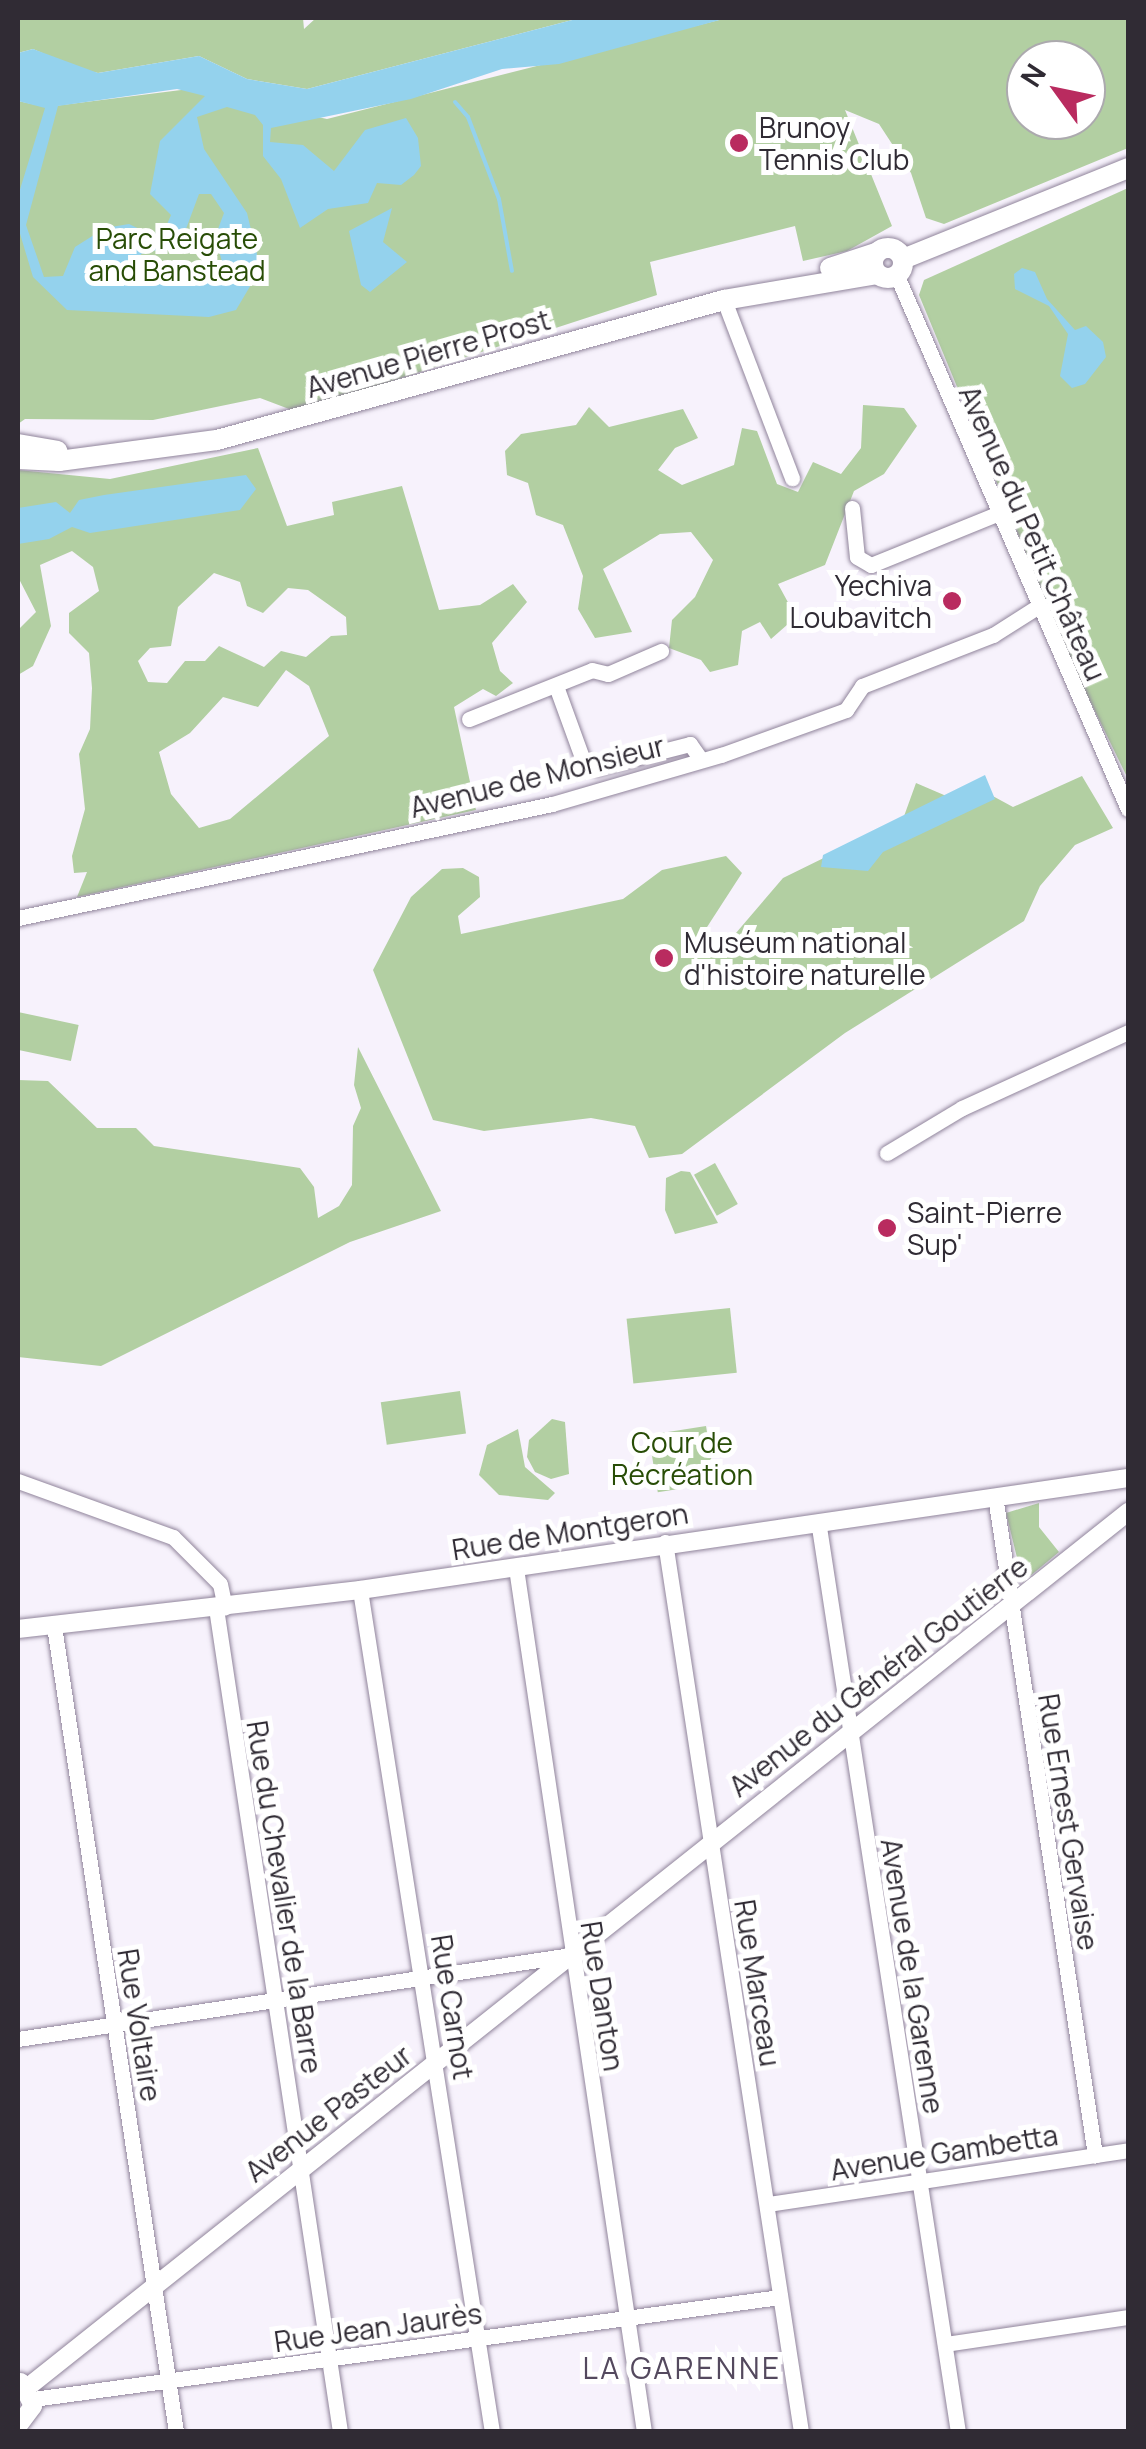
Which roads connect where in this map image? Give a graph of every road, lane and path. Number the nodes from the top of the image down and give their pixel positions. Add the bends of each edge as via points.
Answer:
1 (1128, 168) edge
2 (888, 266) junction
3 (724, 300) junction
4 (18, 444) edge
5 (98, 455) junction
6 (18, 459) edge
7 (792, 478) dead end
8 (852, 508) dead end
9 (999, 513) junction
10 (1038, 607) junction
11 (662, 652) dead end
12 (556, 686) junction
13 (469, 719) dead end
14 (702, 760) junction
15 (1128, 809) edge
16 (18, 918) edge
17 (1128, 1032) edge
18 (887, 1153) dead end
19 (1128, 1478) edge
20 (18, 1481) edge
21 (996, 1496) junction
22 (1128, 1512) edge
23 (819, 1528) junction
24 (666, 1542) junction
25 (516, 1568) junction
26 (360, 1590) junction
27 (1011, 1606) junction
28 (220, 1607) junction
29 (54, 1626) junction
30 (18, 1629) edge
31 (851, 1731) junction
32 (712, 1843) junction
33 (662, 1883) joint
34 (571, 1955) junction
35 (423, 1978) junction
36 (275, 2000) junction
37 (115, 2024) junction
38 (18, 2039) edge
39 (437, 2062) junction
40 (1128, 2150) edge
41 (1095, 2155) junction
42 (301, 2168) junction
43 (920, 2182) junction
44 (768, 2204) junction
45 (154, 2286) junction
46 (780, 2297) junction
47 (626, 2317) junction
48 (1128, 2317) edge
49 (478, 2338) junction
50 (945, 2344) junction
51 (329, 2358) junction
52 (168, 2382) junction
53 (26, 2389) edge
54 (18, 2426) edge
55 (176, 2432) edge
56 (340, 2432) edge
57 (492, 2432) edge
58 (644, 2432) edge
59 (800, 2432) edge
60 (958, 2432) edge

1 - 2 main road, Avenue Pierre Prost
2 - 3 main road, Avenue Pierre Prost
2 - 9 street, Avenue du Petit Château
3 - 5 main road, Avenue Pierre Prost via 262,430 172,449
3 - 7 street
4 - 5 main road, Avenue Pierre Prost
5 - 6 main road, Avenue Pierre Prost
8 - 9 street via 857,557 871,565
9 - 10 street, Avenue du Petit Château
10 - 14 street, Avenue de Monsieur via 993,634 862,686 846,710
10 - 15 street, Avenue du Petit Château
11 - 12 street
12 - 13 street
12 - 14 street via 583,760 596,768 690,744
14 - 16 street, Avenue de Monsieur via 552,804
17 - 18 street via 962,1108
19 - 21 street, Rue de Montgeron
20 - 28 street via 173,1537 220,1584
21 - 23 street, Rue de Montgeron
21 - 27 street, Rue Ernest Gervaise
22 - 27 street, Avenue du Général Goutierre
23 - 24 street, Rue de Montgeron
23 - 31 street, Avenue de la Garenne
24 - 25 street, Rue de Montgeron
24 - 32 street, Rue Marceau
25 - 26 street, Rue de Montgeron
25 - 34 street, Rue Danton
26 - 28 street, Rue de Montgeron
26 - 35 street, Rue Carnot
27 - 31 street, Avenue du Général Goutierre
27 - 41 street, Rue Ernest Gervaise
28 - 29 street, Rue de Montgeron
28 - 36 street, Rue du Chevalier de la Barre
29 - 30 street, Rue de Montgeron
29 - 37 street, Rue Voltaire
31 - 32 street, Avenue du Général Goutierre
31 - 43 street, Avenue de la Garenne
32 - 33 street, Avenue du Général Goutierre
32 - 44 street, Rue Marceau
33 - 34 street, Avenue Pasteur
34 - 35 street
34 - 39 street, Avenue Pasteur
34 - 47 street, Rue Danton
35 - 36 street
35 - 39 street, Rue Carnot
36 - 37 street
36 - 42 street, Rue du Chevalier de la Barre
37 - 38 street
37 - 45 street, Rue Voltaire
39 - 42 street, Avenue Pasteur
39 - 49 street, Rue Carnot
40 - 41 street, Avenue Gambetta
41 - 43 street, Avenue Gambetta
42 - 45 street, Avenue Pasteur
42 - 51 street, Rue du Chevalier de la Barre
43 - 44 street, Avenue Gambetta
43 - 50 street, Avenue de la Garenne
44 - 46 street, Rue Marceau
45 - 52 street, Rue Voltaire
45 - 53 street, Avenue Pasteur
46 - 47 street, Rue Jean Jaurès
46 - 59 street, Rue Marceau
47 - 49 street, Rue Jean Jaurès
47 - 58 street, Rue Danton
48 - 50 street
49 - 51 street, Rue Jean Jaurès
49 - 57 street, Rue Carnot
50 - 60 street, Avenue de la Garenne
51 - 52 street, Rue Jean Jaurès
51 - 56 street, Rue du Chevalier de la Barre
52 - 53 street, Rue Jean Jaurès
52 - 55 street, Rue Voltaire
53 - 54 street via 31,2414

